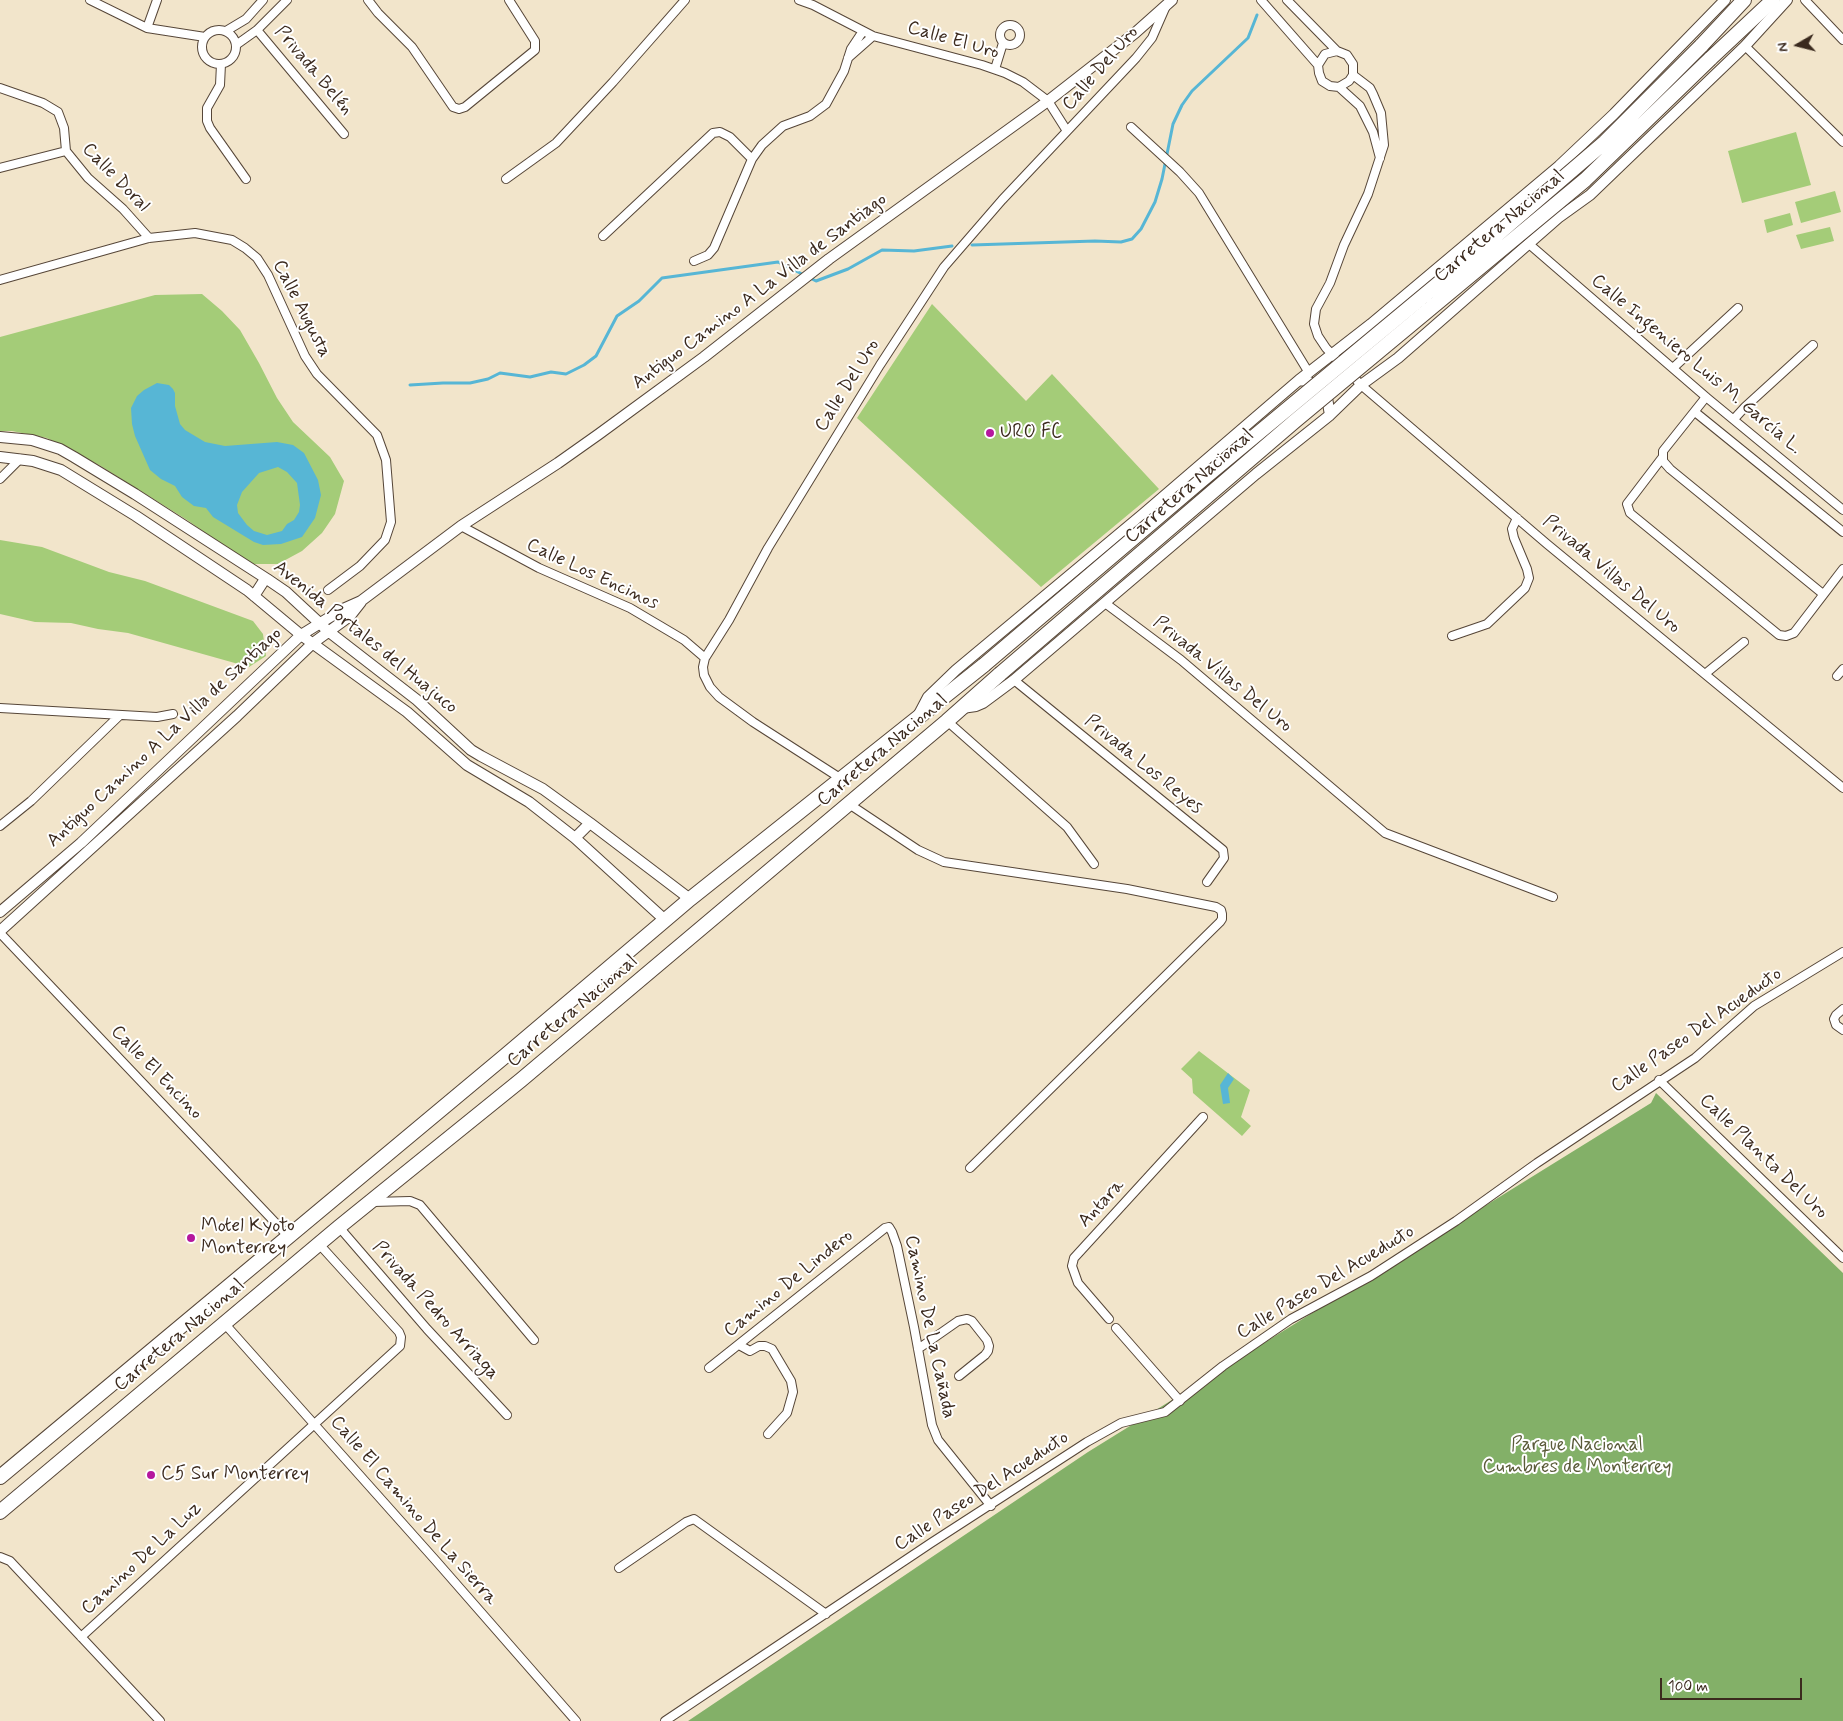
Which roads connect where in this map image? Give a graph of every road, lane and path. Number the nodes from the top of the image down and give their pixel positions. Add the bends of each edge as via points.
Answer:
1 (90, 0) edge
2 (158, 0) edge
3 (263, 0) edge
4 (287, 0) edge
5 (368, 0) edge
6 (509, 0) edge
7 (685, 0) edge
8 (1261, 0) edge
9 (1287, 0) edge
10 (1725, 0) edge
11 (1744, 0) edge
12 (1773, 0) edge
13 (1787, 0) edge
14 (1805, 0) edge
15 (805, 1) edge
16 (1169, 3) edge
17 (147, 28) junction
18 (257, 30) junction
19 (226, 31) junction
20 (863, 31) junction
21 (873, 36) junction
22 (205, 37) junction
23 (1843, 40) edge
24 (1003, 43) dead end
25 (236, 45) junction
26 (1745, 46) junction
27 (1337, 51) junction
28 (848, 58) junction
29 (222, 64) junction
30 (1318, 65) junction
31 (995, 69) junction
32 (1353, 75) junction
33 (1339, 87) junction
34 (0, 88) edge
35 (1048, 101) junction
36 (1131, 127) dead end
37 (1068, 131) junction
38 (344, 134) dead end
39 (1843, 142) edge
40 (66, 151) junction
41 (752, 159) junction
42 (1380, 159) junction
43 (0, 168) edge
44 (246, 179) dead end
45 (506, 179) dead end
46 (603, 236) dead end
47 (149, 238) junction
48 (1529, 244) junction
49 (694, 262) dead end
50 (0, 280) edge
51 (1738, 308) dead end
52 (1371, 324) junction
53 (1812, 345) dead end
54 (1331, 354) junction
55 (1398, 358) junction
56 (1673, 368) junction
57 (1309, 372) junction
58 (1299, 380) junction
59 (1361, 386) junction
60 (1706, 397) junction
61 (1695, 412) junction
62 (1330, 415) junction
63 (1734, 419) junction
64 (0, 437) edge
65 (0, 457) edge
66 (1662, 458) junction
67 (20, 459) junction
68 (0, 479) edge
69 (1843, 510) edge
70 (1517, 518) junction
71 (461, 526) junction
72 (1843, 532) edge
73 (1843, 569) edge
74 (265, 579) junction
75 (328, 590) dead end
76 (1823, 594) junction
77 (254, 596) junction
78 (1105, 603) junction
79 (324, 627) junction
80 (300, 635) junction
81 (1452, 636) dead end
82 (1744, 642) dead end
83 (313, 643) junction
84 (705, 658) junction
85 (1843, 669) edge
86 (1704, 674) junction
87 (1837, 676) dead end
88 (1014, 680) junction
89 (0, 708) edge
90 (962, 708) junction
91 (173, 714) dead end
92 (119, 716) junction
93 (917, 718) junction
94 (947, 721) junction
95 (840, 778) junction
96 (1843, 788) edge
97 (849, 804) junction
98 (590, 823) junction
99 (0, 826) edge
100 (575, 838) junction
101 (1094, 864) dead end
102 (1207, 882) dead end
103 (1553, 897) dead end
104 (690, 899) junction
105 (0, 912) edge
106 (665, 920) junction
107 (0, 932) edge
108 (1843, 952) edge
109 (1843, 1009) edge
110 (1843, 1030) edge
111 (1659, 1080) junction
112 (1203, 1117) dead end
113 (970, 1168) dead end
114 (371, 1202) junction
115 (339, 1227) junction
116 (889, 1227) joint
117 (288, 1236) junction
118 (319, 1244) junction
119 (1843, 1258) edge
120 (1108, 1320) dead end
121 (224, 1322) junction
122 (1116, 1328) dead end
123 (534, 1340) dead end
124 (739, 1345) junction
125 (918, 1349) junction
126 (710, 1368) dead end
127 (958, 1376) dead end
128 (1180, 1401) junction
129 (507, 1415) dead end
130 (314, 1423) junction
131 (768, 1434) dead end
132 (0, 1477) edge
133 (991, 1506) junction
134 (0, 1512) edge
135 (0, 1556) edge
136 (619, 1568) dead end
137 (826, 1614) junction
138 (81, 1637) junction
139 (160, 1721) edge
140 (576, 1721) edge
141 (665, 1721) edge

1 - 17 street
2 - 17 street
3 - 19 street via 246,19
4 - 18 street
5 - 6 street via 412,47 453,107 459,109 535,50 535,41
7 - 45 street via 556,143
8 - 30 street
9 - 27 street
10 - 52 street via 1559,166
11 - 93 highway, Carretera Nacional, bridge via 1605,142 984,666
12 - 90 highway, Carretera Nacional, bridge via 1585,180 1295,422
13 - 26 street
14 - 23 street
15 - 20 street, Calle El Uro
16 - 35 street, Antiguo Camino A La Villa de Santiago
16 - 37 street, Calle Del Uro via 1152,38
17 - 22 street
18 - 25 street
18 - 38 street, Privada Belén
19 - 22 street via 214,30
19 - 25 street
20 - 21 street, Calle El Uro
20 - 28 street
21 - 28 street
21 - 31 street, Calle El Uro
22 - 29 street via 202,43 204,55 211,62
24 - 31 street
25 - 29 street via 231,60
26 - 39 street
26 - 48 street via 1610,176
27 - 30 street via 1325,54
27 - 32 street via 1347,55 1353,64
28 - 41 street via 826,104 810,116 774,132
29 - 44 street via 220,85 208,108 207,121
30 - 33 street via 1322,81
31 - 35 street, Calle El Uro via 1023,82
32 - 33 street
32 - 42 street, Privada Villas Del Uro via 1370,88 1380,113 1384,146
33 - 42 street via 1368,118
34 - 40 street, Calle Doral via 43,102 58,112 64,128
35 - 37 street, Calle El Uro
35 - 71 street, Antiguo Camino A La Villa de Santiago via 801,280 704,357 558,464
36 - 57 street via 1199,193
37 - 84 street, Calle Del Uro via 944,267 773,540
40 - 43 street
40 - 47 street, Calle Doral via 88,178
41 - 46 street via 730,137 720,132 713,133
41 - 49 street via 714,248 708,256
42 - 54 street, Privada Villas Del Uro via 1368,194 1316,309 1314,324
47 - 50 street, Calle Augusta
47 - 75 street, Calle Augusta via 195,233 232,240 257,258 317,374 376,435 386,460 391,522 385,540 366,560
48 - 55 street
48 - 56 street, Calle Ingeniero Luis M. García L.
51 - 56 street
52 - 54 street
52 - 55 street via 1367,331 1368,348 1381,359
53 - 63 street
54 - 57 street
54 - 59 street, Privada Villas Del Uro
55 - 59 street
56 - 60 street, Calle Ingeniero Luis M. García L.
57 - 58 street
58 - 62 street via 1322,390
58 - 93 street via 937,686
59 - 62 street
59 - 70 street, Privada Villas Del Uro
60 - 61 street
60 - 63 street, Calle Ingeniero Luis M. García L.
61 - 66 street via 1663,451
61 - 72 street
62 - 78 street
63 - 69 street, Calle Ingeniero Luis M. García L.
64 - 74 street, Avenida Portales del Huajuco via 32,440 74,457
65 - 67 street, Avenida Portales del Huajuco
66 - 76 street via 1670,469
66 - 76 street via 1627,504 1630,513 1779,635 1794,633
67 - 68 street
67 - 77 street, Avenida Portales del Huajuco via 61,470
70 - 81 street via 1512,529 1529,578 1525,588 1487,624
70 - 86 street, Privada Villas Del Uro
71 - 79 street, Antiguo Camino A La Villa de Santiago via 361,601 350,616
71 - 84 street, Calle Los Encinos via 539,568 630,608 677,636
73 - 76 street
74 - 77 street
74 - 79 street, Avenida Portales del Huajuco via 286,592
77 - 80 street, Avenida Portales del Huajuco
78 - 88 street
78 - 103 street, Privada Villas Del Uro via 1181,660 1385,833
79 - 80 street, Antiguo Camino A La Villa de Santiago
79 - 83 street, Antiguo Camino A La Villa de Santiago
79 - 98 street, Avenida Portales del Huajuco via 417,700 476,753 543,789
80 - 83 street, Avenida Portales del Huajuco
80 - 105 street, Antiguo Camino A La Villa de Santiago via 81,843
82 - 86 street
83 - 100 street, Avenida Portales del Huajuco via 407,712 467,765 529,802
83 - 107 street, Antiguo Camino A La Villa de Santiago
84 - 95 street via 704,675 719,697
85 - 87 street
86 - 96 street, Privada Villas Del Uro
88 - 90 street via 983,703
88 - 102 street, Privada Los Reyes via 1223,850 1224,858
89 - 92 street
90 - 94 highway, Carretera Nacional
91 - 92 street
92 - 99 street via 31,801
93 - 95 highway, Carretera Nacional
94 - 97 highway, Carretera Nacional
94 - 101 street via 1067,827
95 - 104 highway, Carretera Nacional
97 - 113 street via 918,850 944,862 1127,889 1221,910 1220,922
97 - 114 highway, Carretera Nacional via 522,1080
98 - 100 street
98 - 104 street, Avenida Portales del Huajuco
100 - 106 street, Avenida Portales del Huajuco
104 - 106 highway, Carretera Nacional
106 - 117 highway, Carretera Nacional
107 - 117 street, Calle El Encino
108 - 111 street, Calle Paseo Del Acueducto via 1754,1006 1695,1058
109 - 110 street via 1834,1019
111 - 119 street, Calle Planta Del Uro
111 - 128 street, Calle Paseo Del Acueducto via 1456,1221 1379,1271 1291,1319 1223,1366
112 - 120 street, Antara via 1074,1258 1072,1266 1078,1283
114 - 115 highway, Carretera Nacional
114 - 123 street via 410,1201 420,1205
115 - 118 highway, Carretera Nacional
115 - 129 street, Privada Pedro Arriaga
116 - 124 street, Camino De Lindero
116 - 125 street, Camino De La Cañada via 897,1246
117 - 132 highway, Carretera Nacional
118 - 121 highway, Carretera Nacional
118 - 130 street, Camino De La Luz via 399,1332 401,1342
121 - 130 street, Calle El Camino De La Sierra
121 - 134 highway, Carretera Nacional
122 - 128 street
124 - 126 street, Camino De Lindero
124 - 131 street via 750,1351 759,1346 772,1349 790,1381 793,1392 787,1413
125 - 127 street via 958,1321 972,1321 987,1340 988,1351
125 - 133 street, Camino De La Cañada via 926,1400 938,1440
128 - 133 street, Calle Paseo Del Acueducto via 1165,1412 1130,1420 1108,1430
130 - 138 street, Camino De La Luz
130 - 140 street, Calle El Camino De La Sierra
133 - 137 street, Calle Paseo Del Acueducto
135 - 138 street via 10,1561
136 - 137 street via 694,1518
137 - 141 street, Calle Paseo Del Acueducto
138 - 139 street

